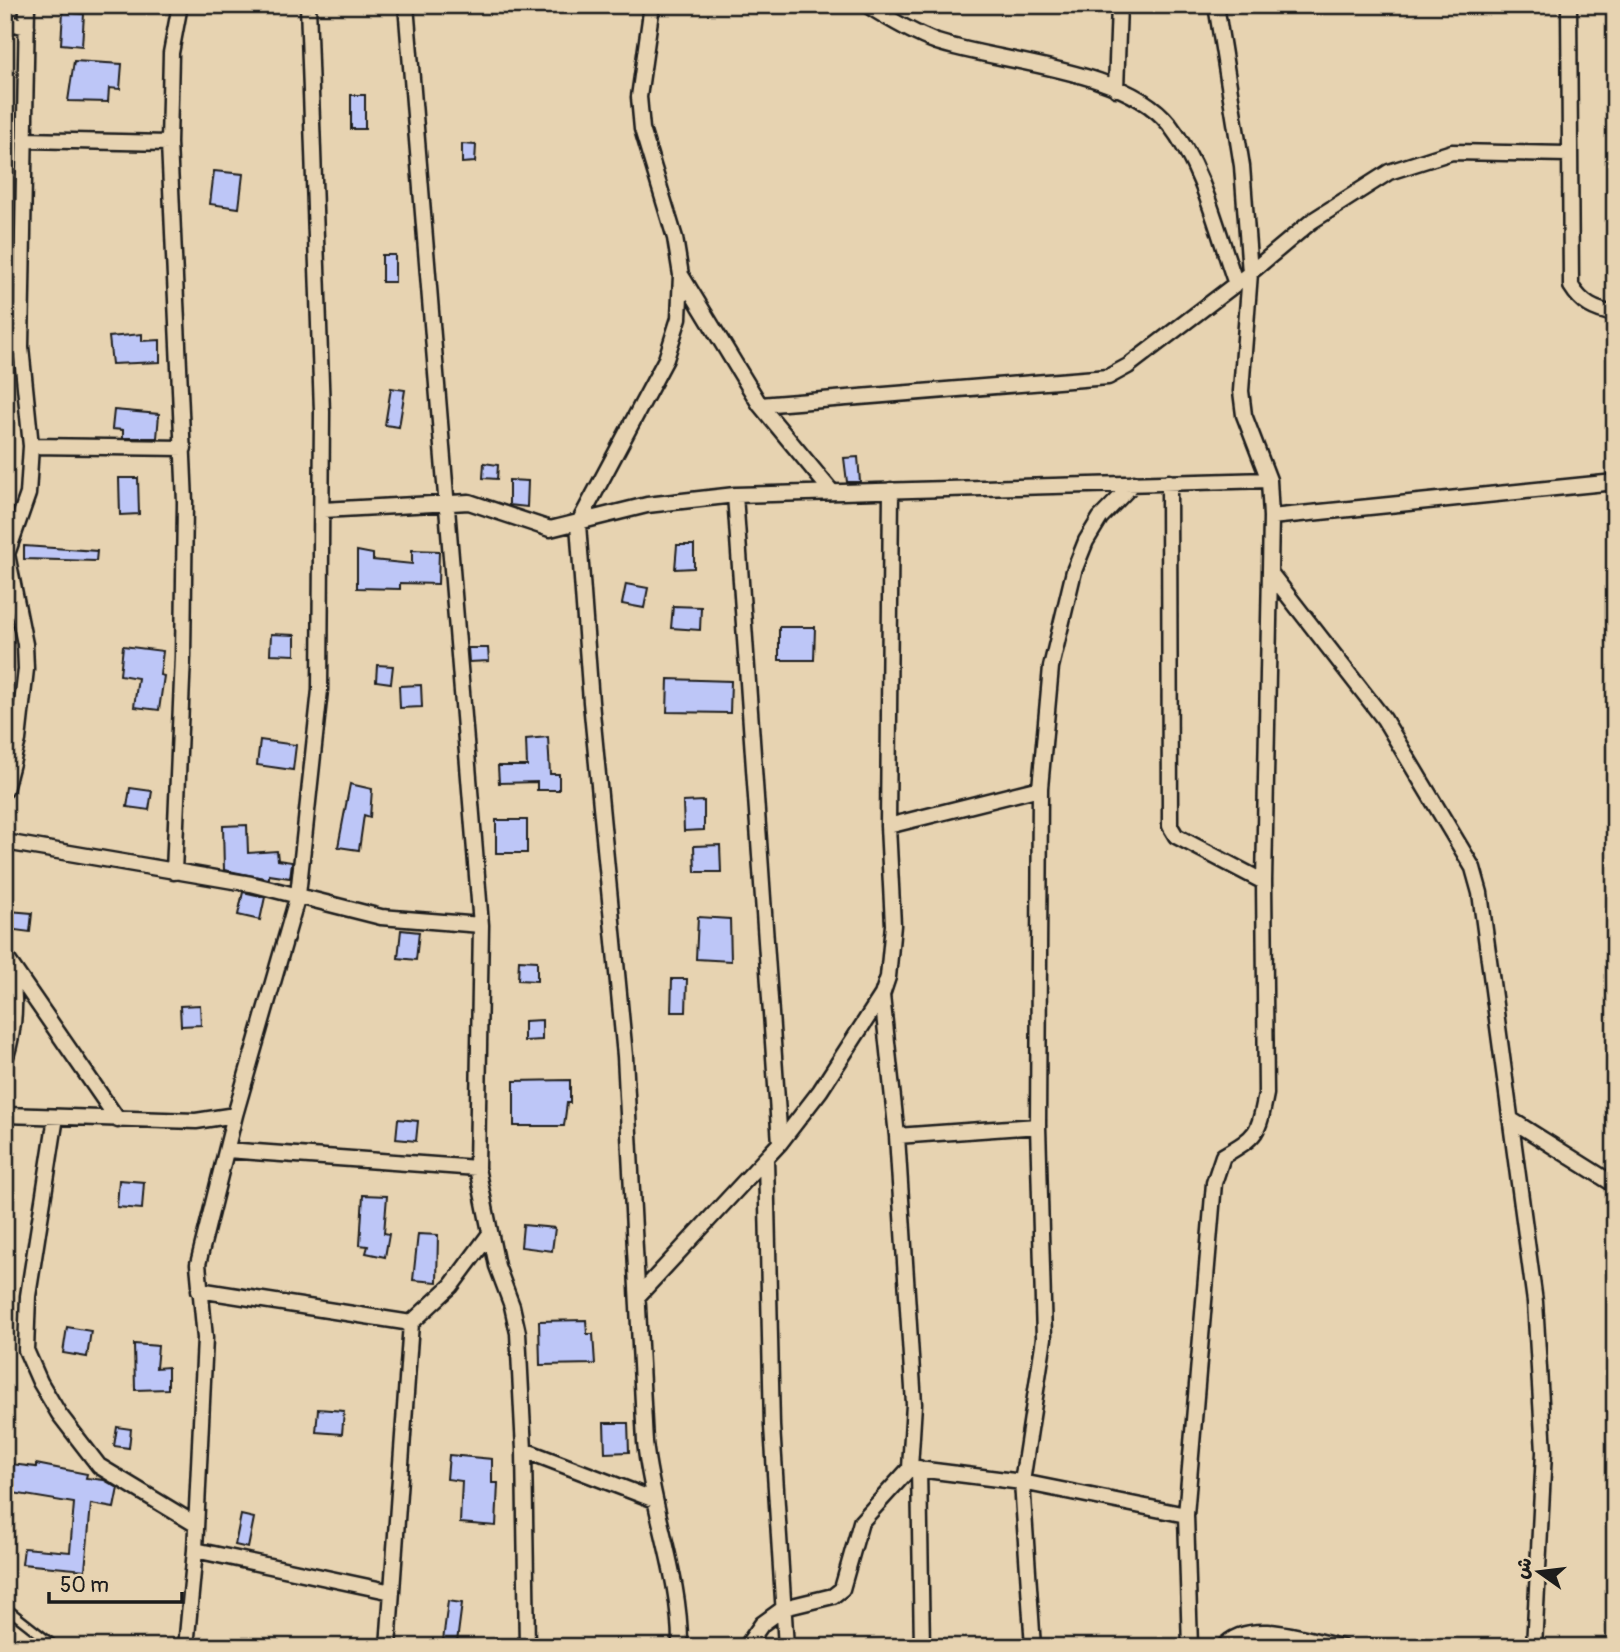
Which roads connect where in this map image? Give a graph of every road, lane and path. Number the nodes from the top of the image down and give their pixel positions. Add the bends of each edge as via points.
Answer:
1 (27, 5) edge
2 (180, 5) edge
3 (309, 5) edge
4 (406, 5) edge
5 (652, 5) edge
6 (867, 5) edge
7 (1119, 5) edge
8 (1216, 5) edge
9 (1569, 5) edge
10 (5, 22) edge
11 (27, 27) junction
12 (1116, 89) junction
13 (24, 140) junction
14 (169, 143) junction
15 (1568, 154) junction
16 (1250, 273) junction
17 (681, 275) junction
18 (1236, 284) junction
19 (1615, 314) edge
20 (760, 405) junction
21 (31, 446) junction
22 (184, 448) junction
23 (1269, 480) junction
24 (1133, 482) junction
25 (1168, 482) junction
26 (1615, 482) edge
27 (891, 490) junction
28 (832, 492) junction
29 (735, 495) junction
30 (446, 501) junction
31 (323, 510) junction
32 (1271, 517) junction
33 (578, 524) junction
34 (1272, 575) junction
35 (1040, 788) junction
36 (5, 790) edge
37 (888, 826) junction
38 (5, 842) edge
39 (174, 872) junction
40 (1265, 881) junction
41 (298, 895) junction
42 (481, 925) junction
43 (8, 960) edge
44 (882, 995) junction
45 (5, 1060) edge
46 (5, 1115) edge
47 (236, 1115) junction
48 (56, 1117) junction
49 (1510, 1119) junction
50 (118, 1120) junction
51 (1038, 1126) junction
52 (897, 1136) junction
53 (780, 1143) junction
54 (227, 1150) junction
55 (766, 1159) junction
56 (477, 1168) junction
57 (1615, 1185) edge
58 (489, 1235) junction
59 (199, 1290) junction
60 (638, 1296) junction
61 (411, 1323) junction
62 (524, 1450) junction
63 (915, 1468) junction
64 (1021, 1482) junction
65 (654, 1500) junction
66 (1186, 1515) junction
67 (195, 1524) junction
68 (195, 1550) junction
69 (392, 1592) junction
70 (5, 1607) edge
71 (784, 1608) junction
72 (56, 1647) edge
73 (186, 1647) edge
74 (387, 1647) edge
75 (527, 1647) edge
76 (680, 1647) edge
77 (746, 1647) edge
78 (786, 1647) edge
79 (922, 1647) edge
80 (1033, 1647) edge
81 (1191, 1647) edge
82 (1223, 1647) edge
83 (1341, 1647) edge
84 (1534, 1647) edge

1 - 11 street
2 - 14 street via 171,53
3 - 31 street
4 - 30 street
5 - 17 street via 639,97 642,129 667,206
6 - 12 street via 939,42
7 - 12 street
8 - 16 street via 1242,166
9 - 15 street
10 - 11 street
11 - 13 street
12 - 18 street via 1145,101 1168,123 1192,160
13 - 14 street
13 - 21 street via 22,356
14 - 22 street
15 - 16 street via 1452,152 1389,172 1312,221
15 - 19 street via 1571,286 1592,309
16 - 18 street
16 - 23 street via 1241,391 1244,415
17 - 20 street
17 - 33 street via 679,317 666,359
18 - 20 street via 1108,377
20 - 28 street
21 - 22 street
21 - 36 street via 28,494 7,554 26,669 18,740
22 - 39 street via 185,586
23 - 25 street
23 - 32 street
24 - 25 street
24 - 27 street
24 - 35 street via 1100,518 1074,571 1051,667
25 - 40 street via 1170,825 1176,836
26 - 32 street
27 - 28 street
27 - 37 street
28 - 29 street
29 - 33 street via 647,505
29 - 53 street
30 - 31 street
30 - 33 street via 468,502 551,529
30 - 42 street
31 - 41 street via 320,690
32 - 34 street
33 - 60 street via 625,1056
34 - 40 street
34 - 49 street via 1384,719 1473,869
35 - 37 street
35 - 51 street
37 - 44 street via 892,955
38 - 39 street
39 - 41 street
40 - 66 street via 1266,1094 1253,1138 1223,1156 1214,1183
41 - 42 street via 381,917
41 - 47 street
42 - 56 street
43 - 45 street via 16,1007
43 - 50 street
44 - 52 street
44 - 53 street
46 - 48 street
47 - 50 street via 197,1121
47 - 54 street
48 - 50 street
48 - 67 street via 28,1296 26,1350 59,1414 99,1466
49 - 57 street
49 - 84 street via 1535,1302 1544,1452
51 - 52 street
51 - 64 street via 1044,1338
52 - 63 street
53 - 55 street
54 - 56 street
54 - 59 street via 198,1264
55 - 60 street
55 - 71 street via 772,1426
56 - 58 street
58 - 61 street via 451,1286
58 - 62 street via 518,1333
59 - 61 street
59 - 67 street via 205,1338
60 - 65 street via 645,1442
61 - 69 street
62 - 65 street
62 - 75 street
63 - 64 street
63 - 71 street via 861,1522 842,1589 832,1596
63 - 79 street
64 - 66 street
64 - 80 street
65 - 76 street via 675,1585
66 - 81 street
67 - 68 street
68 - 69 street
68 - 73 street
69 - 74 street
70 - 72 lane
71 - 77 street via 762,1624
71 - 78 street
82 - 83 street via 1247,1633

